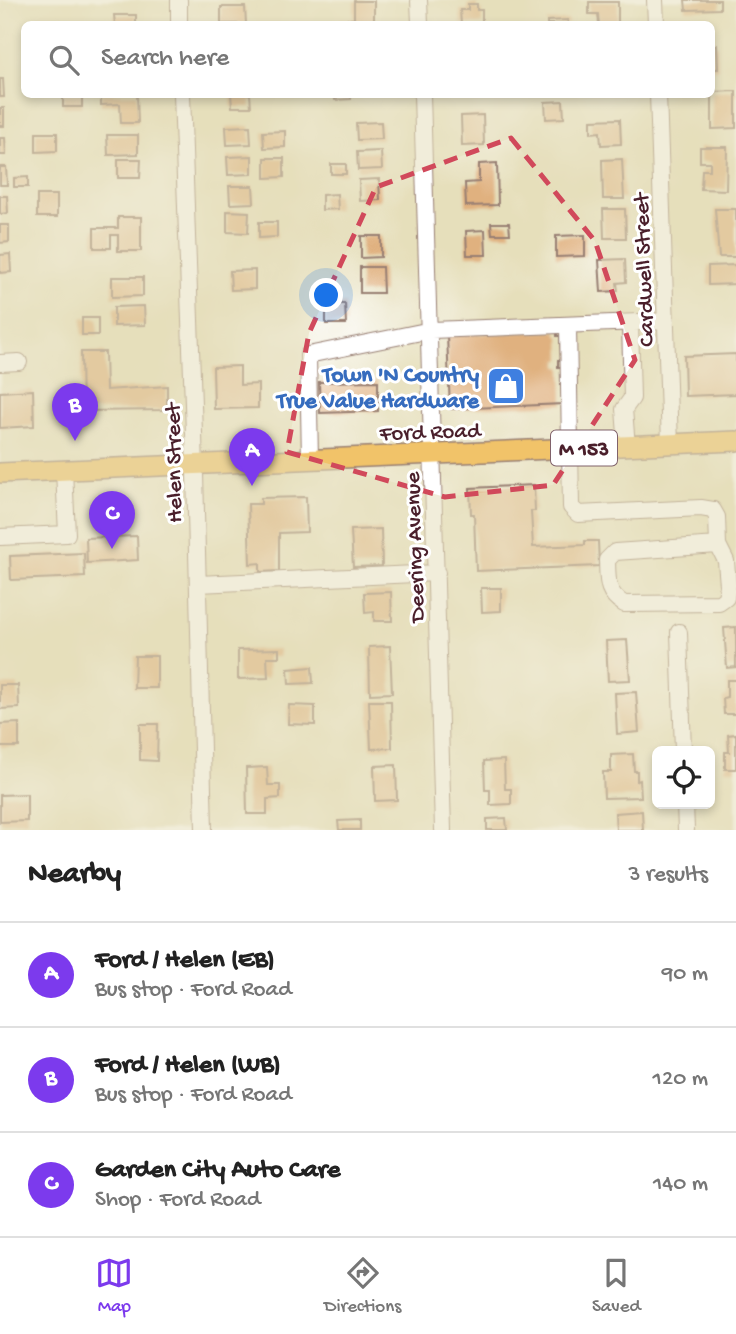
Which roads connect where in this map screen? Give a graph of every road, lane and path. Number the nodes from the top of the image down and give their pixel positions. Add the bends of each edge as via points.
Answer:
1 (178, 0) edge
2 (419, 0) edge
3 (655, 0) edge
4 (179, 21) edge
5 (420, 21) edge
6 (656, 21) edge
7 (182, 98) edge
8 (422, 98) edge
9 (658, 98) edge
10 (667, 321) junction
11 (630, 323) junction
12 (568, 326) junction
13 (430, 330) junction
14 (19, 362) dead end
15 (0, 363) edge
16 (736, 442) edge
17 (670, 444) junction
18 (627, 447) junction
19 (571, 449) junction
20 (433, 454) junction
21 (310, 460) junction
22 (195, 465) junction
23 (64, 470) junction
24 (0, 472) edge
25 (0, 537) edge
26 (718, 545) junction
27 (437, 573) junction
28 (198, 584) junction
29 (679, 632) dead end
30 (683, 746) edge
31 (685, 809) edge
32 (204, 830) edge
33 (443, 830) edge
34 (685, 830) edge

1 - 4 street
2 - 5 street
3 - 6 street
7 - 22 street, Helen Street
8 - 13 street, Deering Avenue
9 - 10 street, Cardwell Street
10 - 11 street
10 - 17 street, Cardwell Street
11 - 12 street
11 - 18 street via 632,398 624,409
12 - 13 street
12 - 19 street
13 - 20 street, Deering Avenue
13 - 21 street via 308,355
14 - 15 street
16 - 17 main road, Ford Road / M 153
17 - 18 main road, Ford Road / M 153
18 - 19 main road, Ford Road / M 153
19 - 20 main road, Ford Road / M 153
19 - 26 street via 571,508 578,514 713,510
20 - 21 main road, Ford Road / M 153
20 - 27 street, Deering Avenue
21 - 22 main road, Ford Road / M 153
22 - 23 main road, Ford Road / M 153
22 - 28 street, Helen Street
23 - 24 main road, Ford Road / M 153
23 - 25 street via 67,534
26 - 26 street via 726,561 728,585 726,598 719,603 624,604 609,588 607,560 615,552
27 - 28 street
27 - 33 street, Deering Avenue
28 - 32 street, Helen Street
29 - 30 street
31 - 34 street

